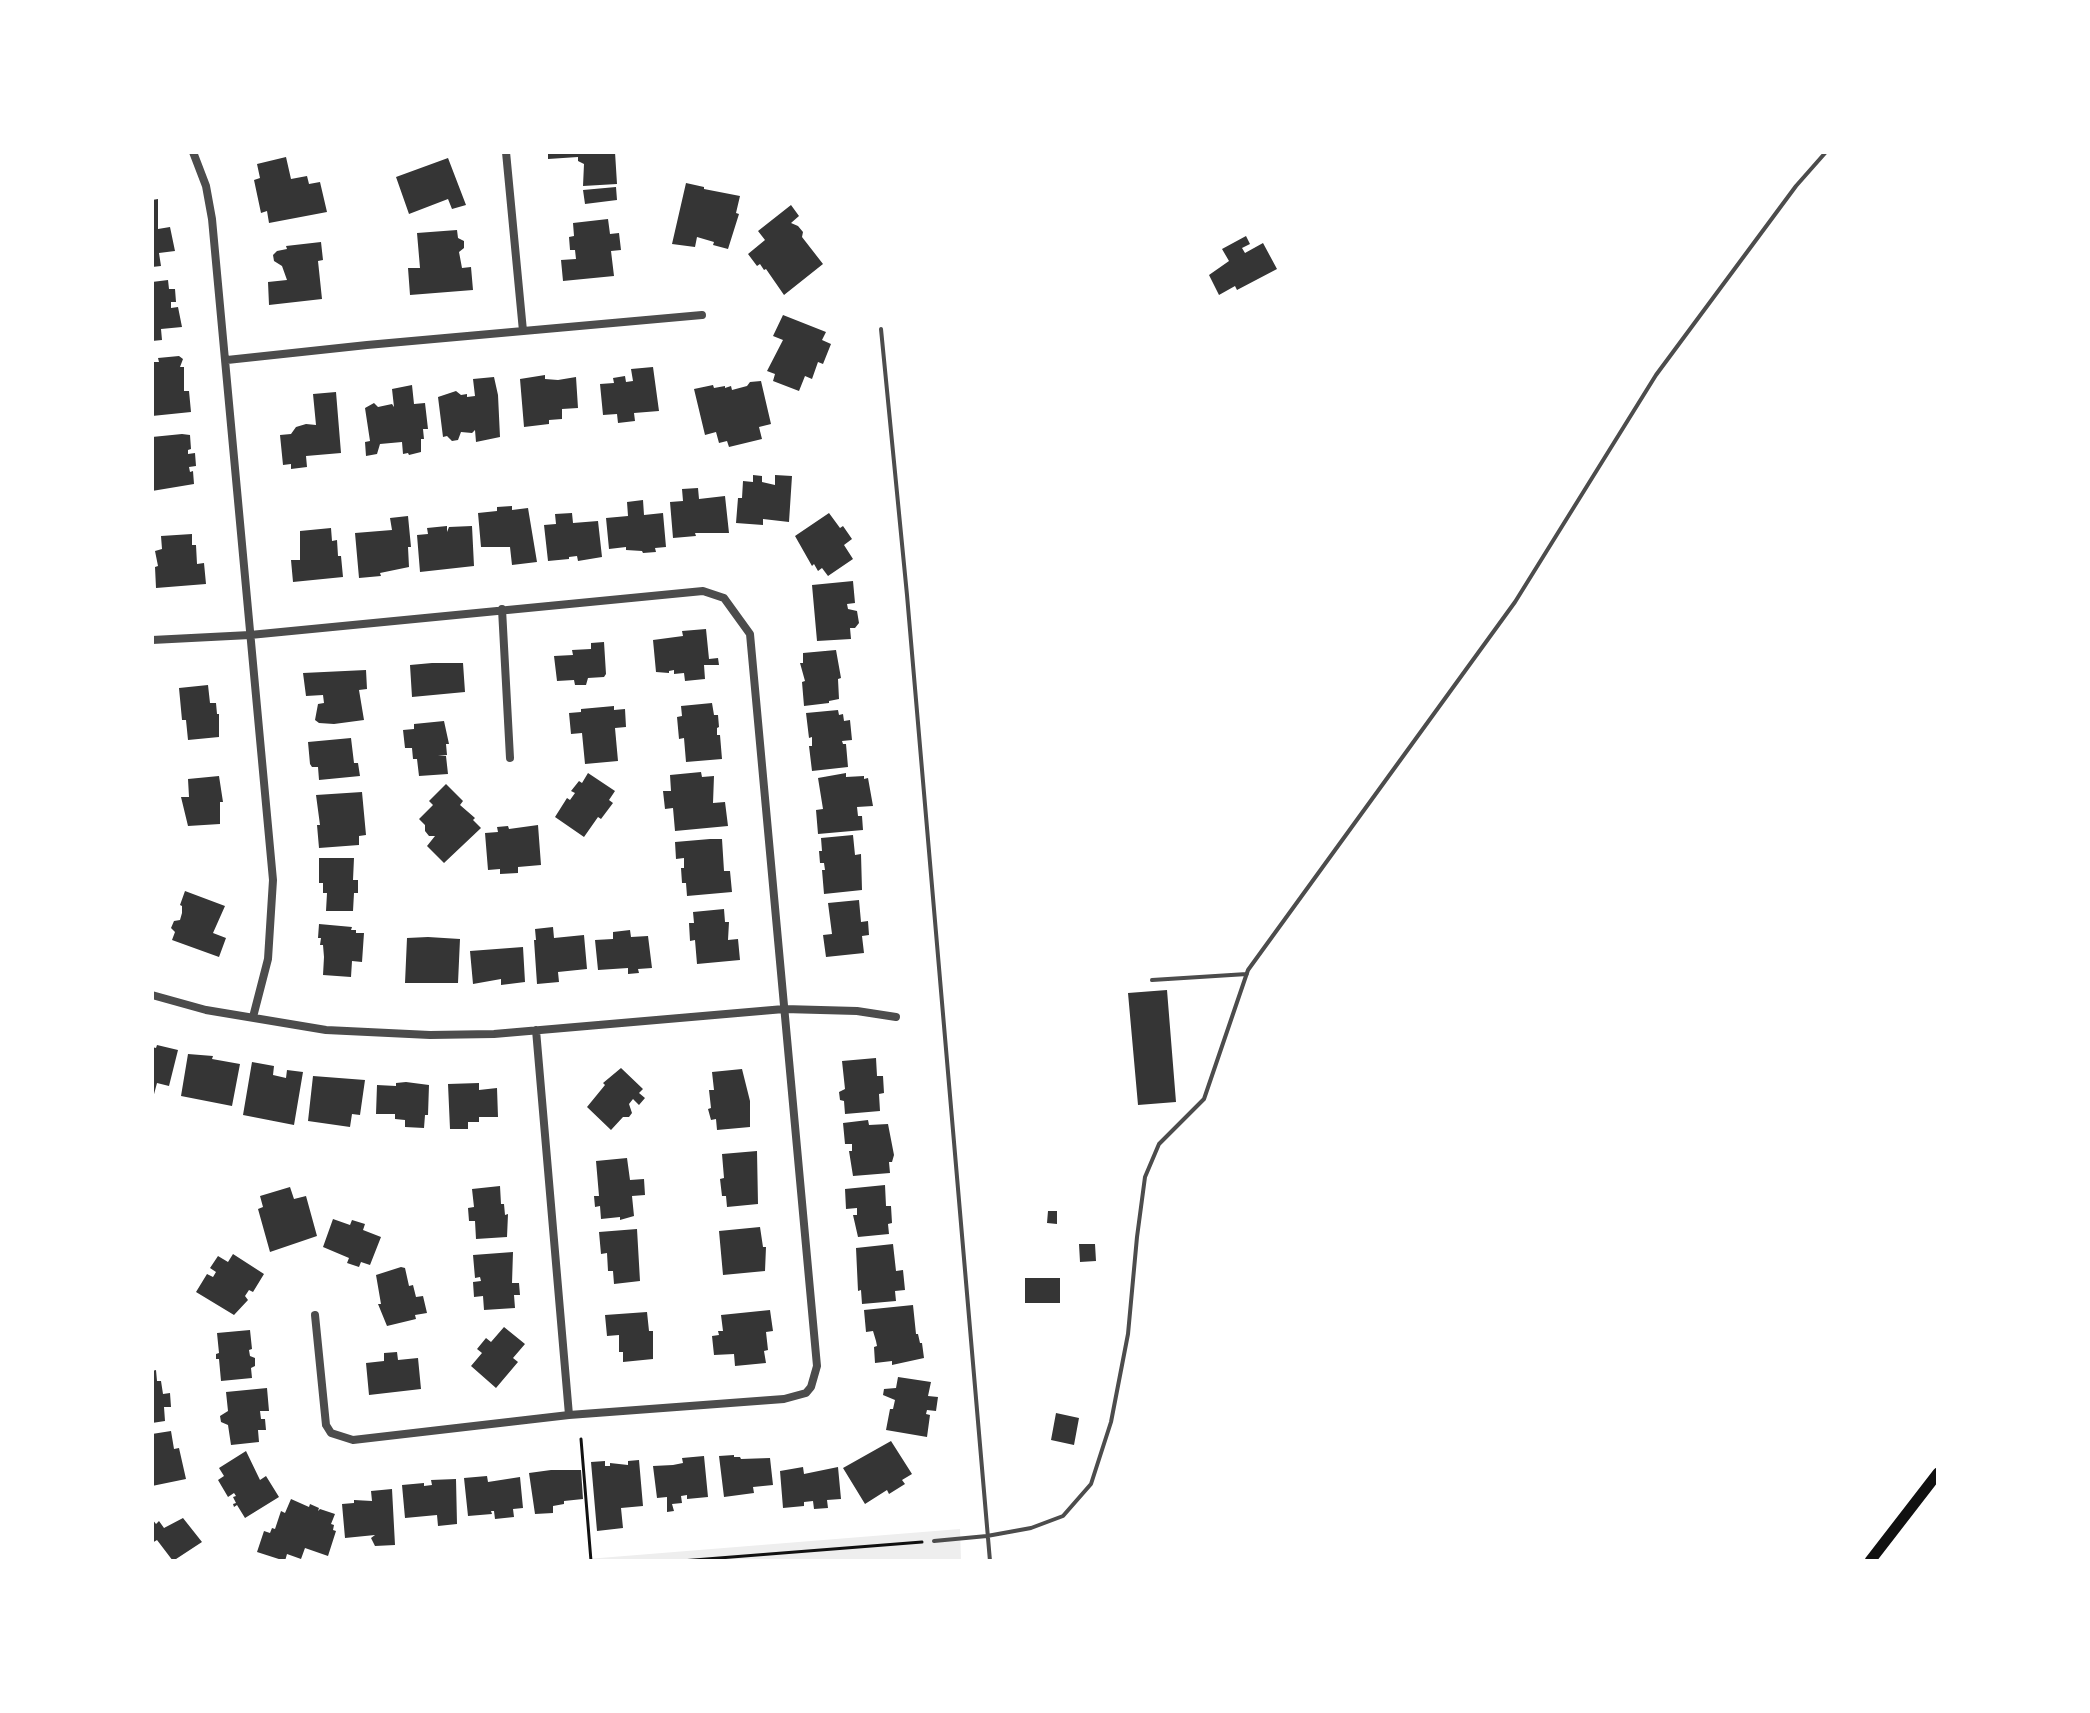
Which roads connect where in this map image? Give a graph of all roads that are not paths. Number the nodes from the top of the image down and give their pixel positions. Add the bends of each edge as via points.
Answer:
1 (193, 152) edge
2 (506, 152) edge
3 (1826, 152) edge
4 (702, 315) dead end
5 (881, 329) dead end
6 (523, 331) junction
7 (227, 360) junction
8 (502, 609) junction
9 (250, 635) junction
10 (152, 640) edge
11 (510, 758) dead end
12 (1247, 974) junction
13 (1152, 980) dead end
14 (152, 995) edge
15 (784, 1009) junction
16 (253, 1017) junction
17 (896, 1017) dead end
18 (536, 1030) junction
19 (315, 1315) dead end
20 (569, 1415) junction
21 (1938, 1473) edge
22 (987, 1536) junction
23 (934, 1541) road end
24 (990, 1561) edge
25 (1870, 1561) edge

1 - 7 street via 212,219
2 - 6 street
3 - 12 lane via 1656,375 1515,602
4 - 6 street
5 - 22 lane
6 - 7 street
7 - 9 street
8 - 9 street
8 - 11 street
8 - 15 street via 703,591 730,604 750,634
9 - 10 street
9 - 16 street via 273,880 268,959
12 - 13 lane
12 - 22 lane via 1204,1099 1159,1144 1145,1177 1128,1334 1111,1422 1091,1484 1063,1516
14 - 16 street
15 - 17 street
15 - 18 street
15 - 20 street via 817,1366 811,1387 784,1399
16 - 18 street via 326,1030 430,1035
18 - 20 street
19 - 20 street via 326,1425 341,1439
21 - 25 main road
22 - 23 lane
22 - 24 lane

